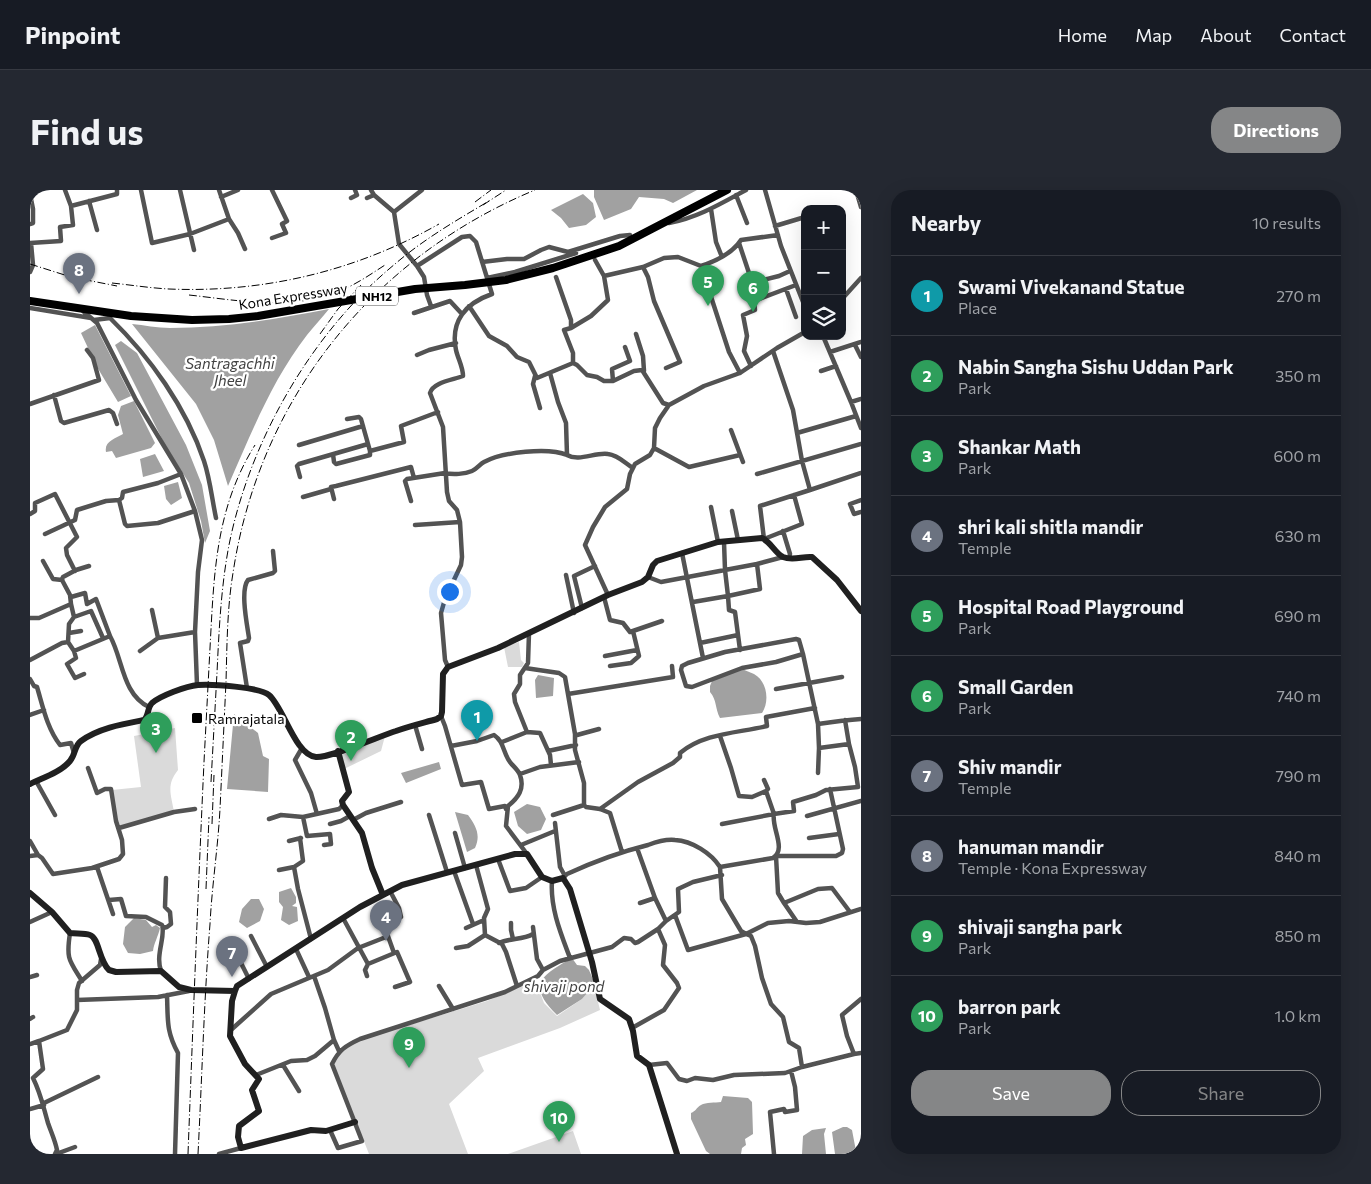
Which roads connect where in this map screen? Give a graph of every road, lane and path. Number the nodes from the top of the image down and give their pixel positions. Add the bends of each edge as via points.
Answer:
1 (65, 190) edge
2 (117, 190) edge
3 (141, 190) edge
4 (180, 190) edge
5 (219, 190) edge
6 (238, 190) edge
7 (272, 190) edge
8 (355, 190) edge
9 (422, 190) edge
10 (718, 190) edge
11 (728, 190) edge
12 (746, 190) edge
13 (765, 190) edge
14 (856, 190) edge
15 (373, 192) edge
16 (30, 194) edge
17 (736, 195) junction
18 (221, 197) junction
19 (351, 198) dead end
20 (367, 198) dead end
21 (89, 201) junction
22 (71, 206) junction
23 (861, 206) edge
24 (711, 209) junction
25 (394, 212) junction
26 (229, 219) junction
27 (801, 219) edge
28 (747, 223) dead end
29 (30, 224) edge
30 (661, 224) junction
31 (776, 226) junction
32 (97, 230) dead end
33 (190, 234) junction
34 (630, 235) junction
35 (778, 235) junction
36 (272, 238) dead end
37 (605, 241) junction
38 (30, 243) edge
39 (739, 243) junction
40 (245, 249) dead end
41 (194, 250) dead end
42 (605, 250) junction
43 (722, 257) junction
44 (31, 259) edge
45 (595, 260) dead end
46 (482, 262) junction
47 (417, 266) junction
48 (701, 266) junction
49 (643, 267) junction
50 (790, 271) junction
51 (30, 272) edge
52 (604, 276) junction
53 (556, 277) dead end
54 (487, 278) junction
55 (861, 278) edge
56 (796, 285) junction
57 (786, 289) junction
58 (846, 295) edge
59 (30, 297) edge
60 (801, 297) edge
61 (30, 301) edge
62 (431, 306) junction
63 (469, 306) junction
64 (30, 308) edge
65 (80, 309) junction
66 (414, 313) dead end
67 (462, 314) junction
68 (796, 317) dead end
69 (159, 318) junction
70 (94, 319) junction
71 (571, 328) junction
72 (636, 334) dead end
73 (801, 334) edge
74 (825, 340) edge
75 (861, 342) edge
76 (456, 343) junction
77 (855, 344) junction
78 (625, 347) dead end
79 (87, 350) dead end
80 (773, 351) junction
81 (830, 352) junction
82 (417, 355) dead end
83 (861, 357) edge
84 (573, 363) junction
85 (750, 366) junction
86 (836, 366) junction
87 (666, 368) dead end
88 (822, 371) dead end
89 (644, 372) junction
90 (550, 373) junction
91 (740, 373) junction
92 (535, 376) junction
93 (613, 381) junction
94 (54, 396) junction
95 (861, 399) edge
96 (851, 402) junction
97 (30, 404) edge
98 (668, 405) junction
99 (540, 408) dead end
100 (438, 412) junction
101 (856, 416) junction
102 (347, 419) dead end
103 (117, 424) dead end
104 (363, 426) junction
105 (861, 428) edge
106 (731, 430) dead end
107 (797, 434) junction
108 (368, 444) junction
109 (861, 444) edge
110 (299, 445) dead end
111 (654, 448) junction
112 (370, 451) junction
113 (333, 454) junction
114 (567, 455) junction
115 (740, 455) junction
116 (802, 461) junction
117 (743, 462) dead end
118 (633, 468) junction
119 (445, 472) junction
120 (861, 473) edge
121 (181, 474) junction
122 (757, 474) dead end
123 (300, 477) dead end
124 (414, 478) junction
125 (332, 490) junction
126 (810, 490) junction
127 (794, 495) junction
128 (303, 496) dead end
129 (334, 499) dead end
130 (119, 500) junction
131 (861, 500) edge
132 (411, 501) dead end
133 (711, 507) dead end
134 (195, 511) junction
135 (732, 511) dead end
136 (861, 512) edge
137 (30, 514) edge
138 (216, 518) dead end
139 (460, 522) junction
140 (71, 523) junction
141 (415, 525) dead end
142 (783, 531) junction
143 (45, 534) dead end
144 (764, 539) junction
145 (738, 540) junction
146 (721, 542) junction
147 (273, 551) dead end
148 (682, 553) junction
149 (786, 557) junction
150 (43, 561) dead end
151 (757, 564) junction
152 (89, 566) dead end
153 (595, 566) junction
154 (75, 570) junction
155 (724, 570) junction
156 (566, 575) dead end
157 (688, 576) junction
158 (648, 577) junction
159 (62, 580) junction
160 (606, 596) junction
161 (728, 596) junction
162 (71, 597) junction
163 (693, 602) junction
164 (71, 604) junction
165 (860, 606) edge
166 (582, 608) junction
167 (152, 610) dead end
168 (574, 613) junction
169 (74, 617) junction
170 (30, 618) edge
171 (662, 621) dead end
172 (81, 630) dead end
173 (633, 631) junction
174 (195, 632) junction
175 (529, 633) junction
176 (69, 634) junction
177 (738, 635) junction
178 (110, 636) junction
179 (103, 638) junction
180 (158, 638) junction
181 (68, 642) junction
182 (700, 642) junction
183 (637, 650) junction
184 (740, 650) junction
185 (74, 651) junction
186 (140, 651) dead end
187 (803, 654) junction
188 (604, 656) dead end
189 (703, 658) junction
190 (30, 660) edge
191 (610, 666) dead end
192 (672, 666) dead end
193 (448, 667) junction
194 (525, 668) junction
195 (84, 674) dead end
196 (842, 678) dead end
197 (30, 679) edge
198 (809, 682) junction
199 (197, 685) junction
200 (247, 688) junction
201 (776, 690) dead end
202 (568, 694) junction
203 (149, 707) junction
204 (815, 708) junction
205 (44, 710) junction
206 (30, 714) edge
207 (440, 716) junction
208 (861, 719) edge
209 (845, 720) junction
210 (818, 724) junction
211 (415, 725) junction
212 (600, 729) dead end
213 (527, 732) junction
214 (575, 734) junction
215 (720, 736) junction
216 (502, 742) junction
217 (849, 744) junction
218 (576, 745) junction
219 (451, 746) junction
220 (302, 748) junction
221 (819, 748) junction
222 (422, 749) dead end
223 (338, 751) junction
224 (548, 751) junction
225 (74, 754) junction
226 (578, 762) junction
227 (551, 766) junction
228 (88, 768) dead end
229 (818, 773) dead end
230 (520, 774) junction
231 (764, 780) dead end
232 (33, 783) edge
233 (859, 787) edge
234 (830, 789) junction
235 (766, 791) junction
236 (861, 801) edge
237 (401, 802) dead end
238 (343, 805) junction
239 (584, 805) junction
240 (195, 809) dead end
241 (600, 809) junction
242 (506, 810) junction
243 (835, 810) junction
244 (317, 814) junction
245 (774, 814) junction
246 (55, 815) dead end
247 (429, 815) dead end
248 (553, 815) dead end
249 (808, 816) dead end
250 (303, 817) junction
251 (351, 818) junction
252 (269, 819) dead end
253 (555, 823) dead end
254 (330, 824) dead end
255 (722, 824) dead end
256 (119, 828) junction
257 (556, 831) junction
258 (455, 833) dead end
259 (840, 834) junction
260 (307, 836) junction
261 (300, 838) junction
262 (809, 838) dead end
263 (30, 841) edge
264 (289, 841) dead end
265 (324, 845) dead end
266 (521, 845) junction
267 (637, 848) junction
268 (622, 852) junction
269 (527, 854) junction
270 (38, 855) junction
271 (30, 856) edge
272 (776, 856) junction
273 (498, 859) junction
274 (476, 865) junction
275 (97, 867) junction
276 (294, 867) junction
277 (720, 867) junction
278 (465, 868) junction
279 (279, 870) dead end
280 (451, 872) junction
281 (722, 875) junction
282 (542, 877) junction
283 (564, 877) junction
284 (166, 878) dead end
285 (552, 882) junction
286 (390, 891) junction
287 (30, 893) edge
288 (383, 895) junction
289 (655, 898) junction
290 (108, 900) junction
291 (640, 903) dead end
292 (784, 903) junction
293 (861, 909) edge
294 (52, 912) junction
295 (850, 912) junction
296 (113, 914) dead end
297 (675, 915) junction
298 (343, 918) junction
299 (484, 920) junction
300 (666, 921) junction
301 (30, 922) edge
302 (797, 922) junction
303 (512, 923) dead end
304 (473, 924) junction
305 (533, 927) dead end
306 (164, 928) junction
307 (466, 928) dead end
308 (658, 929) junction
309 (70, 933) junction
310 (533, 934) junction
311 (746, 934) junction
312 (486, 935) junction
313 (252, 936) dead end
314 (386, 937) dead end
315 (311, 939) junction
316 (513, 939) junction
317 (499, 943) junction
318 (296, 948) junction
319 (358, 948) junction
320 (456, 948) dead end
321 (403, 950) dead end
322 (396, 953) junction
323 (589, 953) junction
324 (570, 958) junction
325 (101, 959) junction
326 (240, 961) dead end
327 (368, 964) junction
328 (268, 967) junction
329 (161, 970) junction
330 (543, 970) junction
331 (37, 975) dead end
332 (312, 976) junction
333 (367, 976) dead end
334 (30, 977) edge
335 (249, 979) junction
336 (82, 981) junction
337 (439, 986) dead end
338 (517, 986) junction
339 (395, 987) dead end
340 (195, 990) junction
341 (235, 990) junction
342 (167, 995) junction
343 (861, 999) edge
344 (77, 1000) junction
345 (453, 1009) junction
346 (632, 1028) junction
347 (232, 1029) junction
348 (334, 1040) junction
349 (39, 1041) junction
350 (30, 1044) edge
351 (339, 1051) junction
352 (861, 1053) edge
353 (854, 1054) junction
354 (283, 1065) junction
355 (649, 1065) junction
356 (802, 1067) junction
357 (791, 1071) junction
358 (256, 1075) junction
359 (98, 1077) dead end
360 (31, 1079) edge
361 (299, 1091) dead end
362 (44, 1104) junction
363 (30, 1109) edge
364 (355, 1122) junction
365 (330, 1130) junction
366 (75, 1146) dead end
367 (252, 1146) junction
368 (241, 1148) junction
369 (256, 1153) dead end
370 (56, 1154) edge
371 (175, 1154) edge
372 (219, 1154) edge
373 (677, 1154) edge
374 (774, 1154) edge

1 - 22 street
2 - 21 street via 117,194
3 - 33 street via 152,243
4 - 33 street
5 - 18 street
6 - 18 street
7 - 36 street via 287,221 282,224 286,233
8 - 19 street via 357,195
9 - 25 street
10 - 34 highway, Kona Expressway / NH12
11 - 30 highway, Kona Expressway / NH12
12 - 17 street
13 - 31 street
14 - 23 street
15 - 20 street
15 - 25 street
16 - 29 street via 33,223
17 - 24 street
17 - 28 street
18 - 26 street
21 - 22 street
21 - 32 street
22 - 38 street via 73,224 60,227 61,241
24 - 30 street via 681,221
24 - 43 street
25 - 47 street via 399,244
26 - 33 street
26 - 40 street
27 - 31 street
30 - 42 highway, Kona Expressway / NH12
31 - 35 street
33 - 41 street
34 - 37 street
34 - 42 highway, Kona Expressway / NH12
35 - 39 street via 749,238
35 - 50 street
37 - 46 street via 568,252 549,247 524,259
37 - 54 street via 551,262
38 - 44 street
39 - 43 street
39 - 50 street via 750,279 755,282
42 - 69 highway, Kona Expressway / NH12 via 506,280 415,289 249,317
43 - 48 street
44 - 51 street
45 - 52 street
46 - 47 street via 474,238 466,236
46 - 54 street
47 - 62 street via 424,277
48 - 49 street via 678,257 664,258
48 - 91 street via 729,352
49 - 52 street
49 - 87 street via 680,362
50 - 56 street
52 - 71 street via 608,300
53 - 71 street via 572,320
54 - 63 street via 492,294 475,300
55 - 58 street
56 - 57 street
56 - 60 street
57 - 68 street
57 - 85 street via 754,301 755,310 743,316 747,336 744,351
59 - 69 highway, Kona Expressway / NH12
61 - 65 highway, Kona Expressway / NH12
62 - 66 street
62 - 67 street via 450,301
63 - 67 street
63 - 92 street via 489,336 507,346 516,357 529,362
64 - 70 street
65 - 69 highway, Kona Expressway / NH12
65 - 70 street
67 - 76 street
70 - 121 street via 140,408
70 - 138 street via 110,318 127,334 176,401 204,460
71 - 84 street via 564,330 573,353
72 - 89 street
73 - 80 street
74 - 81 street
75 - 77 street
76 - 82 street
76 - 100 street via 463,376 431,390
77 - 81 street
77 - 83 street
78 - 93 street via 630,361 612,369
79 - 94 street via 93,358 98,380
80 - 85 street
80 - 107 street via 793,410
81 - 86 street
84 - 90 street
84 - 93 street via 587,375
85 - 91 street
86 - 88 street
86 - 96 street
89 - 93 street via 634,371
89 - 98 street via 663,403
90 - 92 street
90 - 114 street via 566,423
91 - 98 street via 704,386
92 - 99 street via 533,384
94 - 97 street
94 - 103 street via 64,423 109,410
95 - 96 street
96 - 101 street
98 - 111 street via 655,428
100 - 112 street via 401,426 404,442
100 - 119 street via 444,427
101 - 105 street
101 - 107 street
102 - 104 street via 359,416
104 - 108 street
104 - 110 street
106 - 115 street
107 - 116 street
108 - 112 street
108 - 113 street
109 - 116 street
111 - 115 street via 690,468
111 - 118 street
112 - 113 street via 370,455 364,458 336,464
113 - 123 street via 299,464
114 - 118 street via 577,458 608,454
114 - 119 street via 551,452 508,454 484,462 471,472
115 - 117 street
116 - 122 street
116 - 126 street
118 - 153 street via 627,489 605,507 586,545
119 - 124 street
119 - 139 street via 449,501 457,510
120 - 126 street
121 - 130 street via 124,492
121 - 134 street
124 - 125 street via 411,467 331,487
124 - 132 street via 405,481
125 - 128 street
125 - 129 street
126 - 127 street
127 - 142 street via 802,524
127 - 144 street via 760,506
130 - 134 street via 127,526 158,522
130 - 140 street via 77,510
131 - 136 street via 850,504 854,514
133 - 146 street
134 - 174 street via 202,540
135 - 145 street
137 - 140 street via 35,511 35,504 54,494
139 - 141 street
139 - 193 street via 461,565 441,614
140 - 143 street
140 - 154 street via 77,537 66,548
142 - 144 street
142 - 149 street via 790,554
144 - 145 street
144 - 149 street
145 - 146 street
146 - 148 street
146 - 155 street
147 - 200 street via 273,574 248,580 245,584 243,602 249,638 240,643
148 - 157 street
148 - 158 street via 654,563
149 - 151 street
149 - 165 street via 815,559
150 - 159 street via 53,579
151 - 155 street
151 - 161 street via 760,589
152 - 154 street
153 - 160 street
153 - 166 street via 574,576
154 - 159 street
155 - 157 street
155 - 161 street
156 - 168 street
157 - 158 street via 661,582
157 - 163 street
158 - 160 street
159 - 162 street
160 - 166 street
160 - 173 street via 610,620 624,623 628,630
161 - 163 street
161 - 177 street via 729,610 735,612
162 - 164 street
162 - 178 street via 85,593 87,604 96,599
163 - 182 street
164 - 169 street
164 - 170 street via 39,618
166 - 168 street
167 - 180 street
168 - 175 street
169 - 176 street via 69,624
169 - 179 street via 91,611
171 - 173 street
172 - 176 street
173 - 183 street
174 - 180 street
174 - 199 street
175 - 193 street
175 - 194 street
176 - 181 street
177 - 182 street
177 - 184 street
178 - 179 street
178 - 203 street via 128,686 140,703
179 - 185 street
180 - 186 street
181 - 185 street
181 - 190 street
182 - 189 street
183 - 188 street
183 - 191 street via 639,656 633,662
184 - 187 street via 796,639
184 - 189 street
185 - 195 street via 76,658 67,664 75,678
187 - 189 street via 742,668 692,687 686,686 682,666
187 - 198 street
192 - 202 street via 673,677
193 - 207 street via 443,674
194 - 202 street via 559,673 565,677
194 - 213 street via 514,694
196 - 198 street
197 - 205 street via 37,687
198 - 201 street
198 - 204 street
199 - 200 street
199 - 203 street via 177,690
200 - 220 street via 262,690 271,697
202 - 214 street
203 - 225 street via 146,719 90,736 79,742
204 - 210 street
204 - 215 street via 766,717 767,726
205 - 206 street
205 - 225 street via 55,739 60,745 71,744
207 - 211 street
207 - 219 street
208 - 209 street
209 - 210 street
209 - 217 street
210 - 221 street
211 - 222 street
211 - 223 street
212 - 214 street
213 - 216 street
213 - 224 street via 540,733
214 - 218 street
215 - 235 street via 739,796 752,797
215 - 241 street via 686,748 673,763 638,782
216 - 219 street via 494,735
216 - 230 street via 509,761
217 - 221 street
217 - 233 street
218 - 224 street
218 - 226 street
219 - 242 street via 462,785 481,782 489,809 505,806
220 - 223 street via 318,757
220 - 244 street via 295,760
221 - 229 street
223 - 238 street via 350,792 342,801
224 - 227 street
225 - 232 street via 67,764
226 - 227 street
226 - 239 street via 584,783
227 - 230 street
228 - 256 street via 97,793 111,789
230 - 242 street via 522,790
231 - 235 street via 768,788
232 - 246 street
233 - 234 street
234 - 243 street
234 - 245 street via 793,802 794,811
235 - 245 street
236 - 243 street
237 - 251 street
238 - 244 street
238 - 251 street
239 - 241 street
239 - 248 street
240 - 256 street
241 - 268 street via 610,813
242 - 266 street via 506,826
243 - 249 street
243 - 259 street
244 - 250 street
245 - 255 street
245 - 272 street via 780,849
247 - 280 street
250 - 252 street via 281,815
250 - 260 street
251 - 254 street
251 - 288 street via 362,833
253 - 257 street
256 - 275 street via 123,854 119,859
257 - 266 street
257 - 283 street
258 - 278 street
259 - 262 street
259 - 272 street via 843,849 836,856
260 - 261 street
260 - 265 street via 330,834 331,844
261 - 264 street
261 - 276 street via 304,861
263 - 270 street
266 - 269 street
267 - 268 street
267 - 277 street via 668,840 685,842 704,850
267 - 289 street
268 - 283 street
269 - 273 street
269 - 282 street
270 - 271 street
270 - 275 street via 53,874
272 - 277 street
272 - 292 street via 778,893
273 - 274 street
273 - 282 street via 510,891 526,888
274 - 278 street
274 - 299 street via 488,909
275 - 290 street
276 - 279 street
276 - 315 street
277 - 281 street
278 - 280 street
280 - 286 street
280 - 304 street
281 - 297 street via 680,886 677,890 680,910
281 - 311 street via 722,899
282 - 285 street
283 - 285 street
283 - 323 street
284 - 306 street via 165,907 170,912 171,924
285 - 324 street via 551,896
286 - 288 street
286 - 322 street via 401,917 384,925
287 - 294 street
288 - 298 street
289 - 291 street
289 - 300 street
290 - 296 street
290 - 306 street via 120,898 126,916 146,917
292 - 295 street via 818,889 832,888
292 - 302 street
293 - 295 street
294 - 301 street
294 - 309 street
295 - 302 street via 820,922
297 - 300 street
297 - 311 street via 688,950
298 - 315 street
298 - 319 street
299 - 304 street
299 - 312 street
300 - 308 street
302 - 311 street via 768,923
303 - 316 street
304 - 307 street
305 - 310 street
306 - 329 street via 159,949
308 - 323 street via 638,942 628,937 612,947
308 - 346 street via 665,945 663,965 678,988 664,1010
309 - 325 street via 91,935 97,940
309 - 336 street via 68,958
310 - 316 street
310 - 330 street via 537,959
311 - 356 street via 751,936 756,946 771,1004 783,1017 790,1042 799,1048
312 - 317 street
312 - 320 street via 468,946
313 - 328 street
314 - 319 street
315 - 318 street
316 - 317 street
317 - 338 street via 506,952
318 - 328 street
318 - 332 street
319 - 327 street
319 - 332 street via 328,970
321 - 322 street
322 - 327 street
322 - 339 street via 410,982
323 - 324 street
323 - 346 street via 600,999 629,1019
324 - 330 street
325 - 329 street via 109,970 116,972
325 - 336 street via 100,965
326 - 335 street
327 - 333 street
328 - 335 street
329 - 340 street via 179,987
330 - 338 street
331 - 334 street
332 - 347 street via 266,998
332 - 348 street
335 - 341 street
336 - 344 street via 76,990
337 - 345 street
338 - 345 street
340 - 341 street
340 - 342 street
341 - 347 street
342 - 344 street
342 - 371 street via 168,1030 178,1053
343 - 353 street via 842,1015
344 - 349 street via 76,1016 67,1030
345 - 351 street via 360,1039
346 - 355 street via 637,1056
347 - 358 street via 230,1036 240,1056
348 - 351 street
348 - 354 street via 307,1060
349 - 350 street
349 - 360 street via 43,1069
351 - 364 street via 332,1064
352 - 353 street
353 - 356 street
354 - 358 street
354 - 361 street
355 - 357 street via 667,1063 679,1079 687,1081
355 - 373 street
356 - 357 street
357 - 374 street via 797,1110 785,1112 784,1108 770,1112
358 - 368 street via 260,1080 252,1090 259,1111 239,1126
359 - 362 street
360 - 362 street
362 - 363 street
362 - 370 street
364 - 365 street
364 - 365 street via 361,1142 338,1148
365 - 367 street via 311,1130
366 - 370 street
367 - 368 street
367 - 369 street
368 - 372 street

